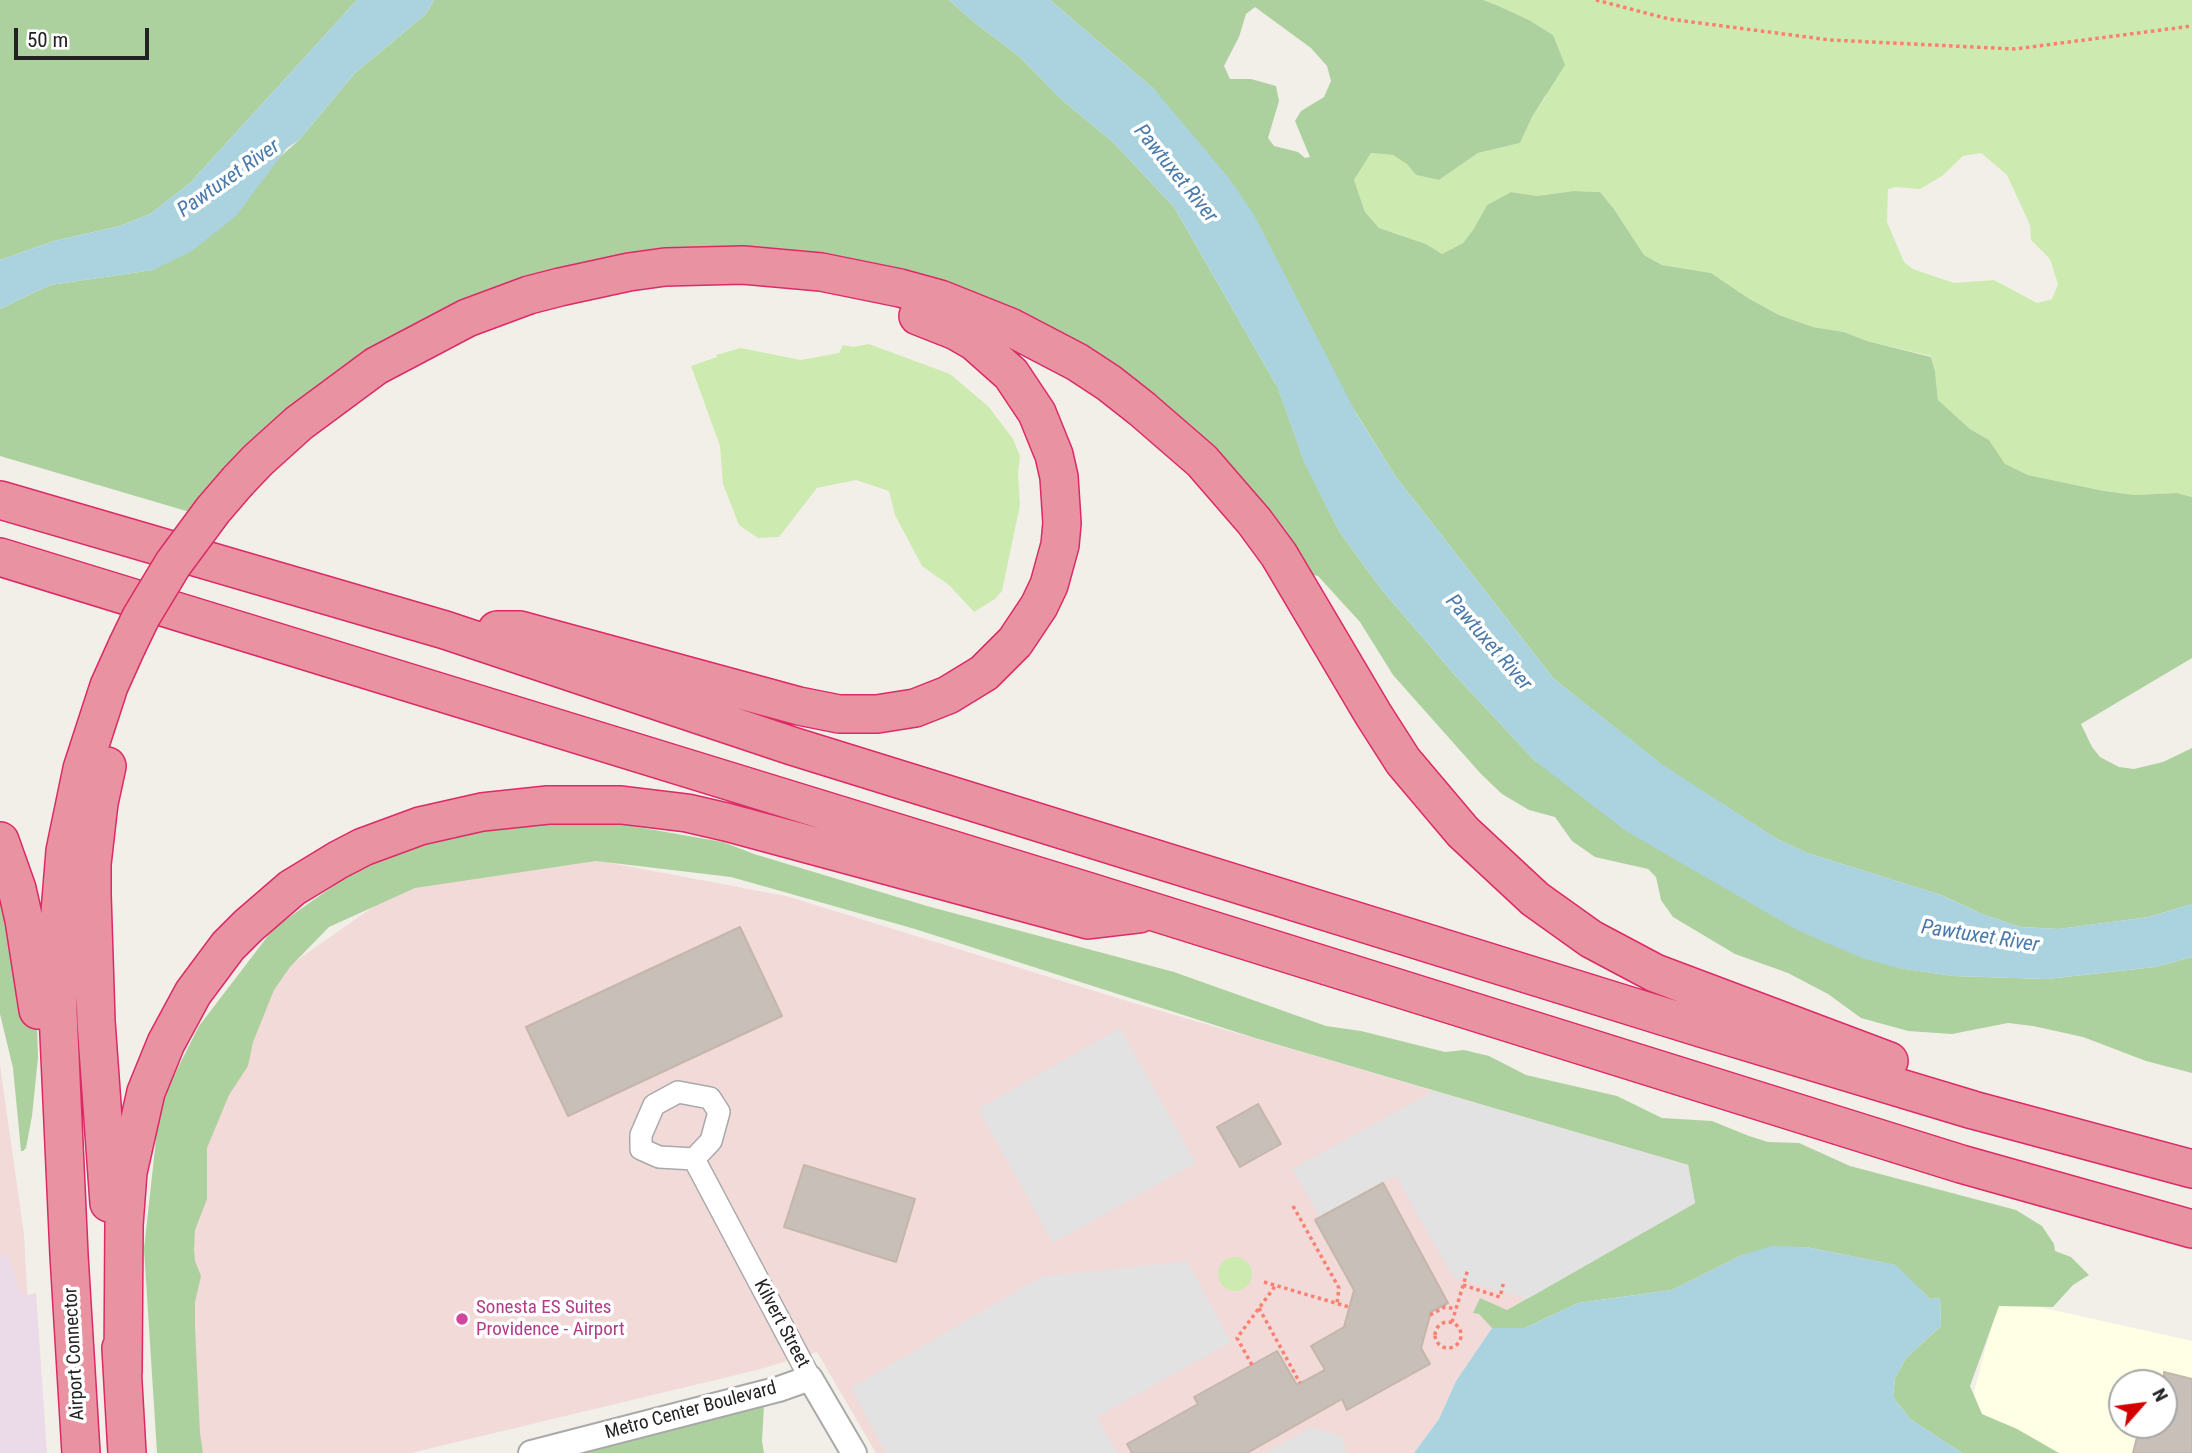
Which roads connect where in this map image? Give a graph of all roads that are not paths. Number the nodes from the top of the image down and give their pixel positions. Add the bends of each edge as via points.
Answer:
1 (246, 488) junction
2 (0, 500) edge
3 (0, 557) edge
4 (445, 630) junction
5 (137, 650) junction
6 (0, 841) edge
7 (1156, 912) junction
8 (2126, 1152) junction
9 (694, 1159) dead end
10 (2192, 1169) edge
11 (2192, 1229) edge
12 (69, 1255) junction
13 (123, 1372) junction
14 (810, 1378) junction
15 (80, 1453) edge
16 (127, 1453) edge
17 (531, 1453) edge
18 (854, 1453) edge

1 - 4 highway via 355,405 410,370 502,327 580,304 706,287 834,295 895,309 956,331 1011,374 1037,413 1054,455 1062,523 1055,565 1039,606 1015,642 984,673 915,708 858,715 820,710 520,630
1 - 5 highway via 159,625
1 - 8 highway via 258,460 376,366 467,318 539,292 641,270 743,265 821,272 940,299 1010,327 1077,362 1131,400 1202,461 1279,555 1380,725 1420,782 1487,857 1563,920 1665,977
2 - 4 highway
3 - 7 highway
4 - 8 highway via 792,746 1702,1028
5 - 12 highway via 109,686 82,769 61,890 58,1012
5 - 13 highway via 99,803 92,863 99,1070
6 - 12 highway via 31,951
7 - 11 highway via 1961,1164
7 - 13 highway via 1088,919 761,831 642,807 548,805 482,812 419,826 363,847 292,888 248,926 199,985 166,1043 144,1101 128,1172
8 - 10 highway
9 - 14 street, Kilvert Street
12 - 15 highway, Airport Connector
13 - 16 highway
14 - 17 street, Metro Center Boulevard
14 - 18 street, Kilvert Street

